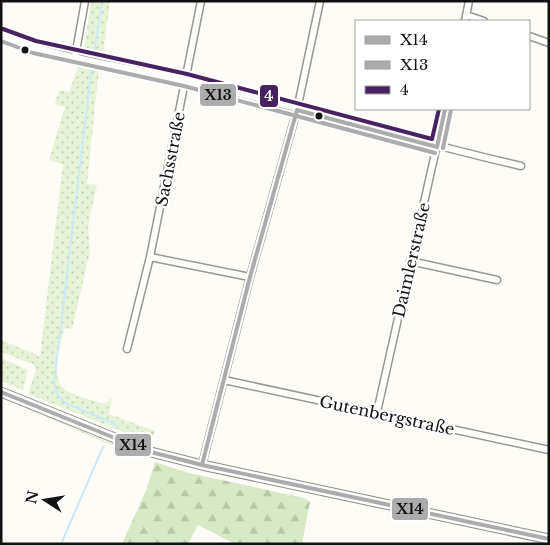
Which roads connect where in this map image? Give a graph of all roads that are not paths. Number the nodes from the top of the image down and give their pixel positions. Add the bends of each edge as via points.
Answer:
1 (85, 1) edge
2 (201, 1) edge
3 (320, 1) edge
4 (469, 1) edge
5 (465, 18) edge
6 (478, 20) edge
7 (2, 36) edge
8 (530, 36) edge
9 (549, 43) edge
10 (75, 57) junction
11 (185, 80) junction
12 (297, 110) junction
13 (445, 110) edge
14 (436, 147) junction
15 (521, 166) dead end
16 (150, 257) junction
17 (410, 261) junction
18 (250, 277) junction
19 (497, 280) dead end
20 (127, 350) dead end
21 (224, 380) junction
22 (1, 392) edge
23 (377, 412) junction
24 (549, 450) edge
25 (202, 465) junction
26 (549, 538) edge

1 - 10 street
2 - 11 street, Sachsstraße
3 - 12 street
4 - 5 street
5 - 6 street
7 - 10 street
8 - 9 street
10 - 11 street
11 - 12 street
11 - 16 street, Sachsstraße
12 - 14 street
12 - 18 street
13 - 14 street, Daimlerstraße
14 - 15 street
14 - 17 street, Daimlerstraße
16 - 18 street
16 - 20 street, Sachsstraße
17 - 19 street
17 - 23 street, Daimlerstraße
18 - 21 street
21 - 23 street, Gutenbergstraße
21 - 25 street
22 - 25 street via 147,451
23 - 24 street, Gutenbergstraße
25 - 26 street

